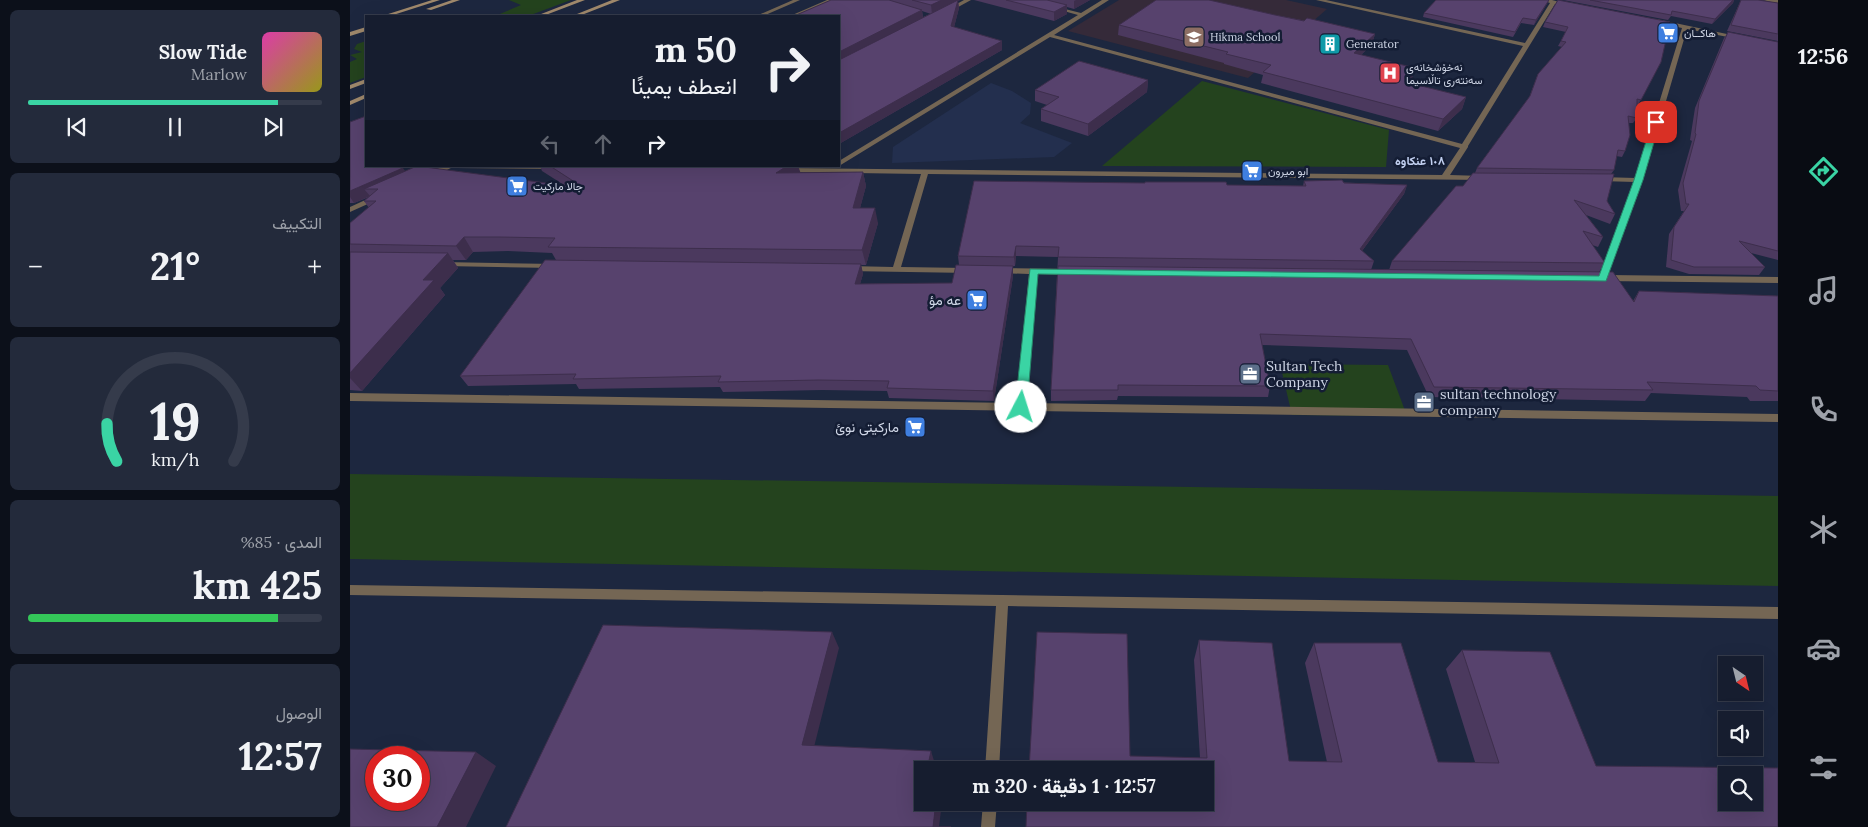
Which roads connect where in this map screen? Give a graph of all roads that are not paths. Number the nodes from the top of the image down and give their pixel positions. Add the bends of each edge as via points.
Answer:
1 (438, 0) edge
2 (457, 0) edge
3 (582, 0) edge
4 (617, 0) edge
5 (797, 0) edge
6 (831, 0) edge
7 (968, 0) edge
8 (1106, 0) edge
9 (1320, 0) edge
10 (1545, 0) edge
11 (1766, 0) edge
12 (1553, 2) junction
13 (1778, 2) edge
14 (1045, 5) edge
15 (1572, 5) edge
16 (942, 13) edge
17 (1083, 14) junction
18 (389, 15) edge
19 (410, 15) edge
20 (541, 15) edge
21 (578, 15) edge
22 (761, 15) edge
23 (795, 15) edge
24 (1647, 20) edge
25 (365, 22) edge
26 (350, 27) edge
27 (1685, 27) junction
28 (365, 29) edge
29 (350, 34) edge
30 (1049, 35) junction
31 (1741, 38) edge
32 (1527, 45) junction
33 (365, 81) edge
34 (350, 87) edge
35 (365, 96) edge
36 (350, 102) edge
37 (1465, 147) junction
38 (840, 163) edge
39 (448, 167) edge
40 (508, 167) edge
41 (561, 168) edge
42 (831, 168) edge
43 (777, 170) edge
44 (925, 172) junction
45 (1445, 177) junction
46 (423, 178) edge
47 (1494, 178) edge
48 (1590, 179) edge
49 (1638, 180) junction
50 (386, 194) edge
51 (350, 210) edge
52 (439, 264) edge
53 (568, 266) edge
54 (836, 269) edge
55 (896, 270) junction
56 (974, 271) edge
57 (994, 271) edge
58 (1033, 272) junction
59 (1083, 272) edge
60 (1593, 278) edge
61 (1603, 278) junction
62 (1778, 280) edge
63 (350, 397) edge
64 (1021, 407) junction
65 (1778, 418) edge
66 (350, 590) edge
67 (1002, 601) junction
68 (1778, 613) edge
69 (993, 761) edge
70 (989, 811) edge
71 (988, 827) edge

1 - 18 street
2 - 19 street
3 - 20 street
4 - 21 street
5 - 22 street
6 - 23 street
7 - 16 street
8 - 17 street
9 - 32 street
10 - 12 street
11 - 13 street
12 - 15 street
12 - 32 street
14 - 17 street
17 - 30 street
24 - 27 street
25 - 26 street
27 - 31 street
27 - 49 street
28 - 29 street
30 - 37 street
30 - 38 street
32 - 37 street
33 - 34 street
35 - 36 street
37 - 45 street
39 - 46 street
40 - 41 street
42 - 43 street
42 - 44 street
44 - 45 street
44 - 55 street
45 - 47 street
48 - 49 street
49 - 61 street
50 - 51 street
52 - 53 street
54 - 55 street
55 - 56 street
57 - 58 street
58 - 59 street
58 - 64 street
60 - 61 street
61 - 62 street
63 - 64 street
64 - 65 street
66 - 67 street
67 - 68 street
67 - 69 street
70 - 71 street

